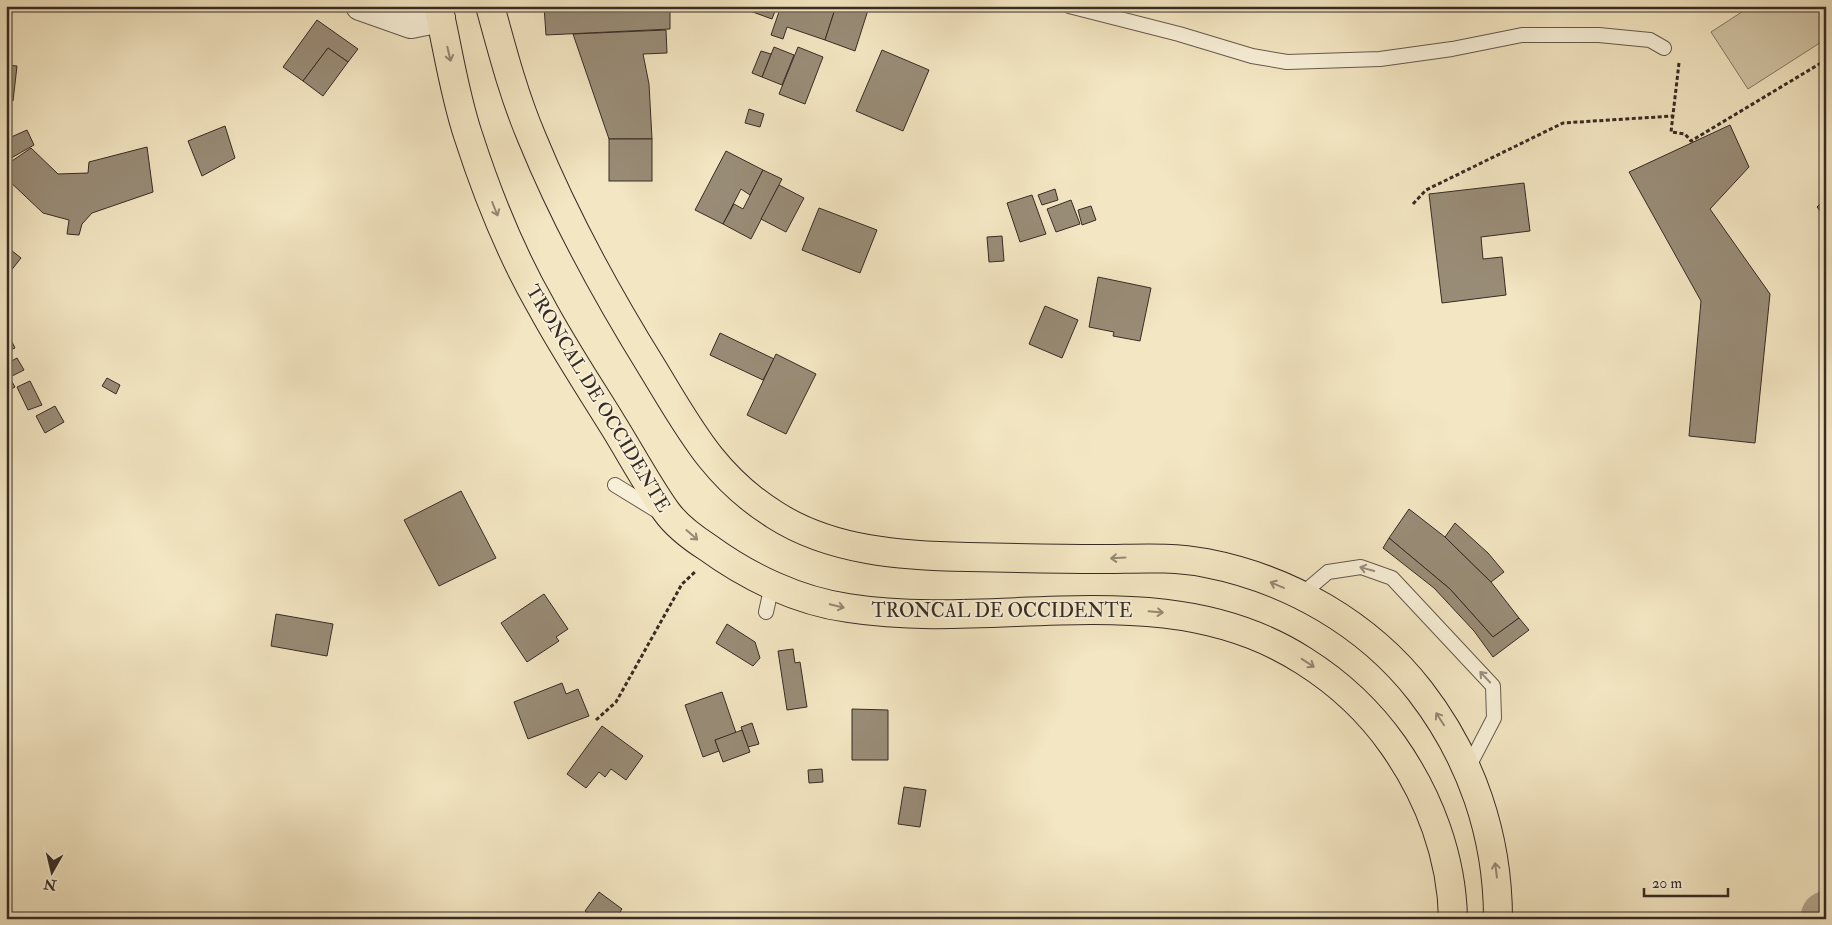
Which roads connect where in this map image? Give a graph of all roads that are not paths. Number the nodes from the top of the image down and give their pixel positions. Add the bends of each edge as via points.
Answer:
1 (360, 6) edge
2 (490, 6) edge
3 (1069, 6) edge
4 (439, 12) edge
5 (1664, 48) road end
6 (615, 485) dead end
7 (668, 514) junction
8 (772, 585) junction
9 (1301, 595) junction
10 (766, 612) dead end
11 (1468, 768) junction
12 (1453, 919) edge
13 (1498, 919) edge

1 - 4 street via 411,24
9 -> 2 highway via 1238,571 1171,559 932,556 875,550 827,540 778,518 754,502 710,460 583,250 530,134
3 - 5 lane via 1252,56 1287,62 1380,59 1522,35 1650,40
4 -> 7 highway, TRONCAL DE OCCIDENTE via 466,129 512,250 541,306
6 - 7 lane via 665,516
7 -> 8 highway, TRONCAL DE OCCIDENTE via 704,546
8 - 10 lane
8 -> 12 highway, TRONCAL DE OCCIDENTE via 846,608 900,614 1138,610 1188,616 1256,635 1291,652 1355,700 1382,729 1405,762 1424,797 1438,834 1448,873
11 -> 9 highway via 1433,708 1393,661 1360,632
11 -> 9 lane via 1494,718 1493,686 1392,578 1361,567 1328,572
13 -> 11 highway via 1493,849 1483,808

